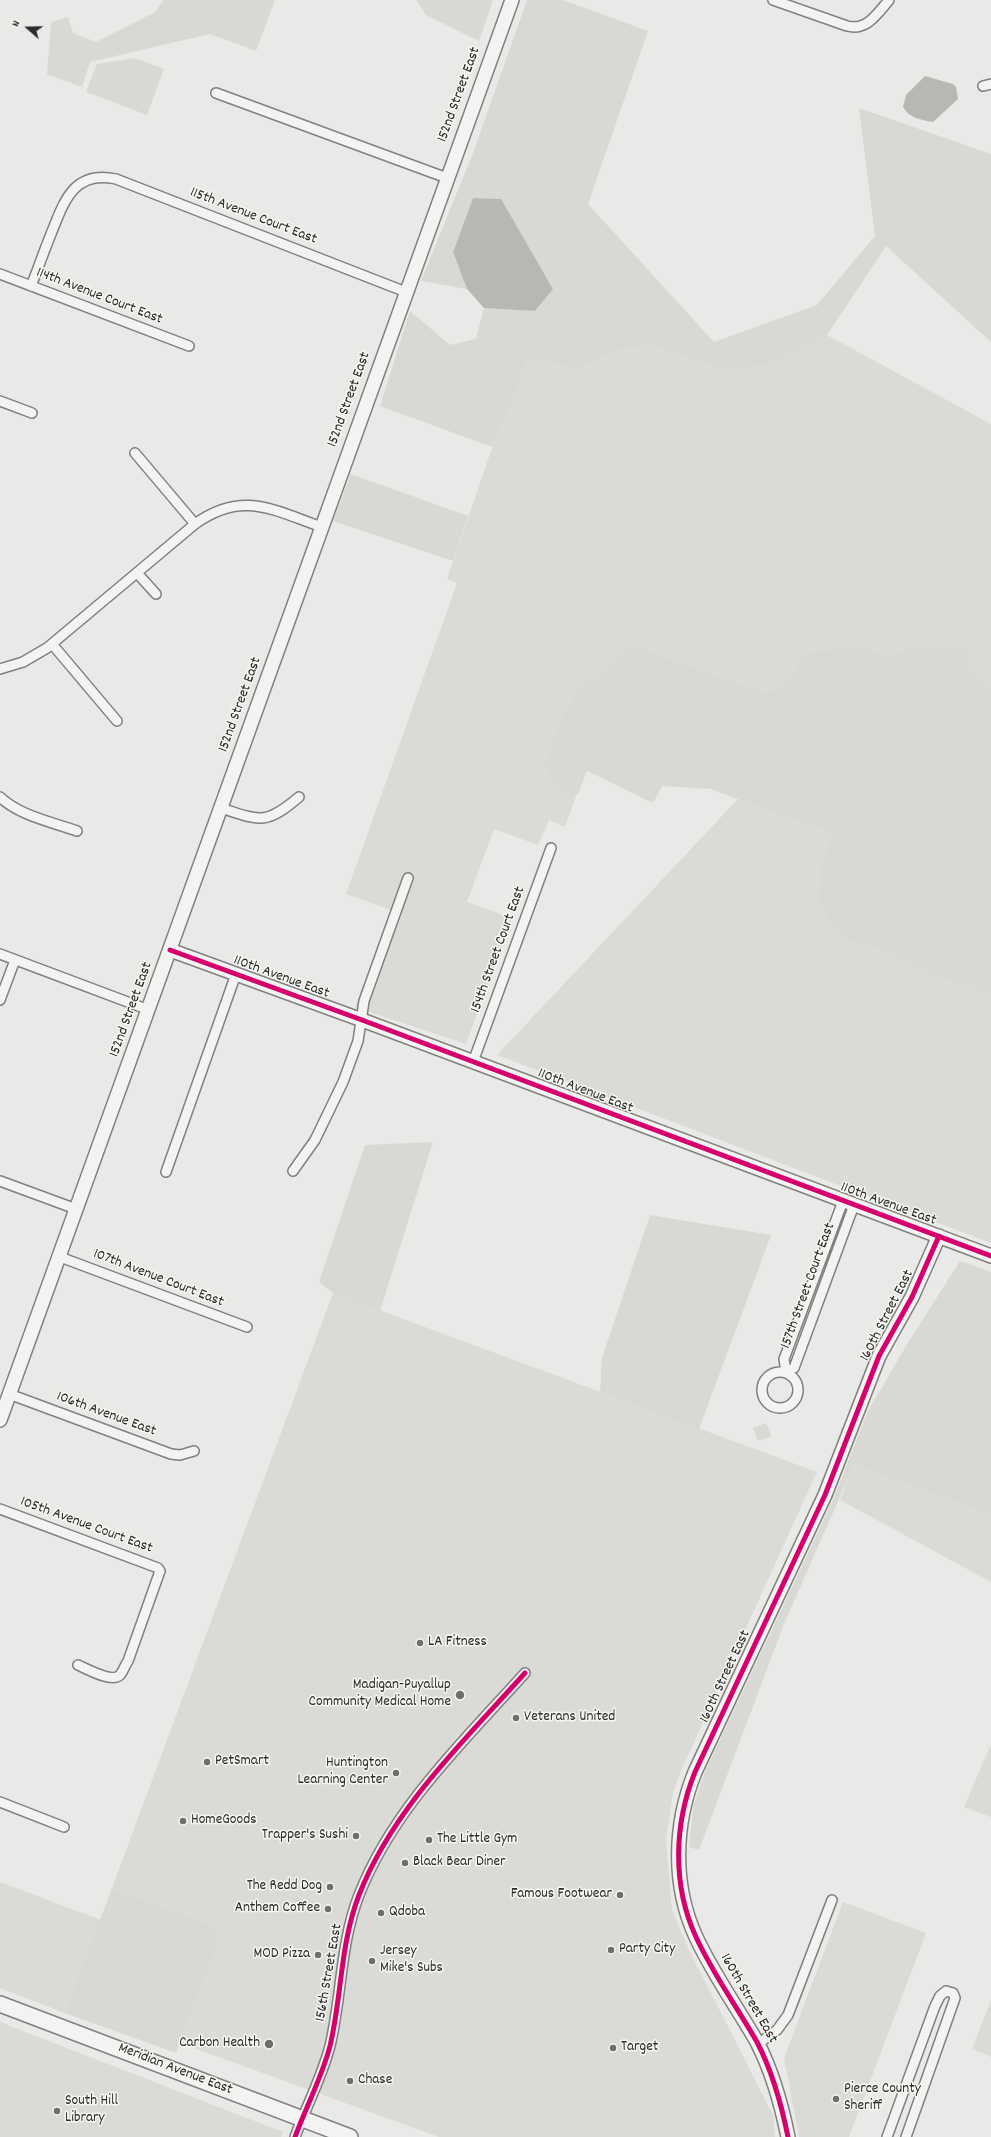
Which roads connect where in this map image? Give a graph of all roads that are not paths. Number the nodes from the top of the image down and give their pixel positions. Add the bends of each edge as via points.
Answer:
1 (512, 0) edge
2 (773, 0) edge
3 (889, 0) edge
4 (216, 93) dead end
5 (447, 178) junction
6 (0, 274) edge
7 (31, 286) junction
8 (406, 292) junction
9 (189, 346) dead end
10 (0, 401) edge
11 (32, 413) dead end
12 (135, 453) dead end
13 (195, 524) junction
14 (322, 527) junction
15 (137, 573) junction
16 (156, 594) dead end
17 (52, 644) junction
18 (0, 669) edge
19 (117, 721) dead end
20 (0, 797) edge
21 (298, 797) dead end
22 (221, 808) junction
23 (77, 831) dead end
24 (551, 848) dead end
25 (408, 878) dead end
26 (170, 950) junction
27 (0, 954) edge
28 (15, 960) junction
29 (236, 974) junction
30 (0, 1000) edge
31 (149, 1010) junction
32 (362, 1020) junction
33 (473, 1062) junction
34 (294, 1171) dead end
35 (166, 1172) dead end
36 (0, 1181) edge
37 (849, 1203) junction
38 (76, 1209) junction
39 (939, 1236) junction
40 (991, 1256) edge
41 (60, 1257) junction
42 (247, 1327) dead end
43 (786, 1372) junction
44 (9, 1394) junction
45 (0, 1420) edge
46 (194, 1451) dead end
47 (0, 1509) edge
48 (78, 1665) dead end
49 (525, 1673) dead end
50 (0, 1802) edge
51 (64, 1827) dead end
52 (832, 1900) dead end
53 (0, 2004) edge
54 (758, 2044) junction
55 (894, 2119) junction
56 (302, 2120) junction
57 (911, 2125) junction
58 (295, 2137) edge
59 (350, 2137) edge
60 (788, 2137) edge
61 (887, 2137) edge
62 (906, 2137) edge

1 - 5 street, 152nd Street East
2 - 3 street via 847,26 862,27
4 - 5 street
5 - 8 street, 152nd Street East
6 - 7 street, 114th Avenue Court East
7 - 8 street, 115th Avenue Court East via 63,202 72,190 88,180 101,177 116,179
7 - 9 street, 114th Avenue Court East
8 - 14 street, 152nd Street East
10 - 11 street
12 - 13 street
13 - 14 street via 216,511 241,504 264,507
13 - 15 street
14 - 22 street, 152nd Street East
15 - 16 street
15 - 17 street
17 - 18 street via 23,662
17 - 19 street
20 - 23 street via 23,812
21 - 22 street via 280,813 266,818 249,817
22 - 26 street, 152nd Street East
24 - 33 street, 154th Street Court East
25 - 32 street via 364,1002
26 - 29 street, 110th Avenue East
26 - 31 street, 152nd Street East
27 - 28 street
28 - 30 street
28 - 31 street
29 - 32 street, 110th Avenue East
29 - 35 street
31 - 38 street, 152nd Street East
32 - 33 street, 110th Avenue East
32 - 34 street via 358,1042 329,1114
33 - 37 street, 110th Avenue East
36 - 38 street
37 - 39 street, 110th Avenue East
37 - 43 street, 157th Street Court East via 794,1368
38 - 41 street, 152nd Street East
39 - 40 street, 110th Avenue East
39 - 54 street, 160th Street East via 912,1297 879,1356 825,1495 704,1753 684,1803 679,1843 679,1871 688,1916 706,1957
41 - 42 street, 107th Avenue Court East
41 - 44 street, 152nd Street East
43 - 43 street via 768,1376 762,1386 763,1398 771,1407 789,1406 797,1397 798,1385
44 - 45 street, 152nd Street East
44 - 46 street, 106th Avenue East via 171,1454 180,1455
47 - 48 street, 105th Avenue Court East via 153,1565 160,1571 121,1675 107,1677
49 - 56 street, 156th Street East via 398,1821 373,1864 351,1919 329,2047
50 - 51 street
52 - 54 street via 788,2015 778,2030
53 - 56 main road, Meridian Avenue East
54 - 60 street, 160th Street East via 779,2101
55 - 57 street
55 - 57 street via 935,2006 946,1991 953,1993 955,1998
55 - 61 street
56 - 58 street, 156th Street East
56 - 59 main road, Meridian Avenue East
57 - 62 street

